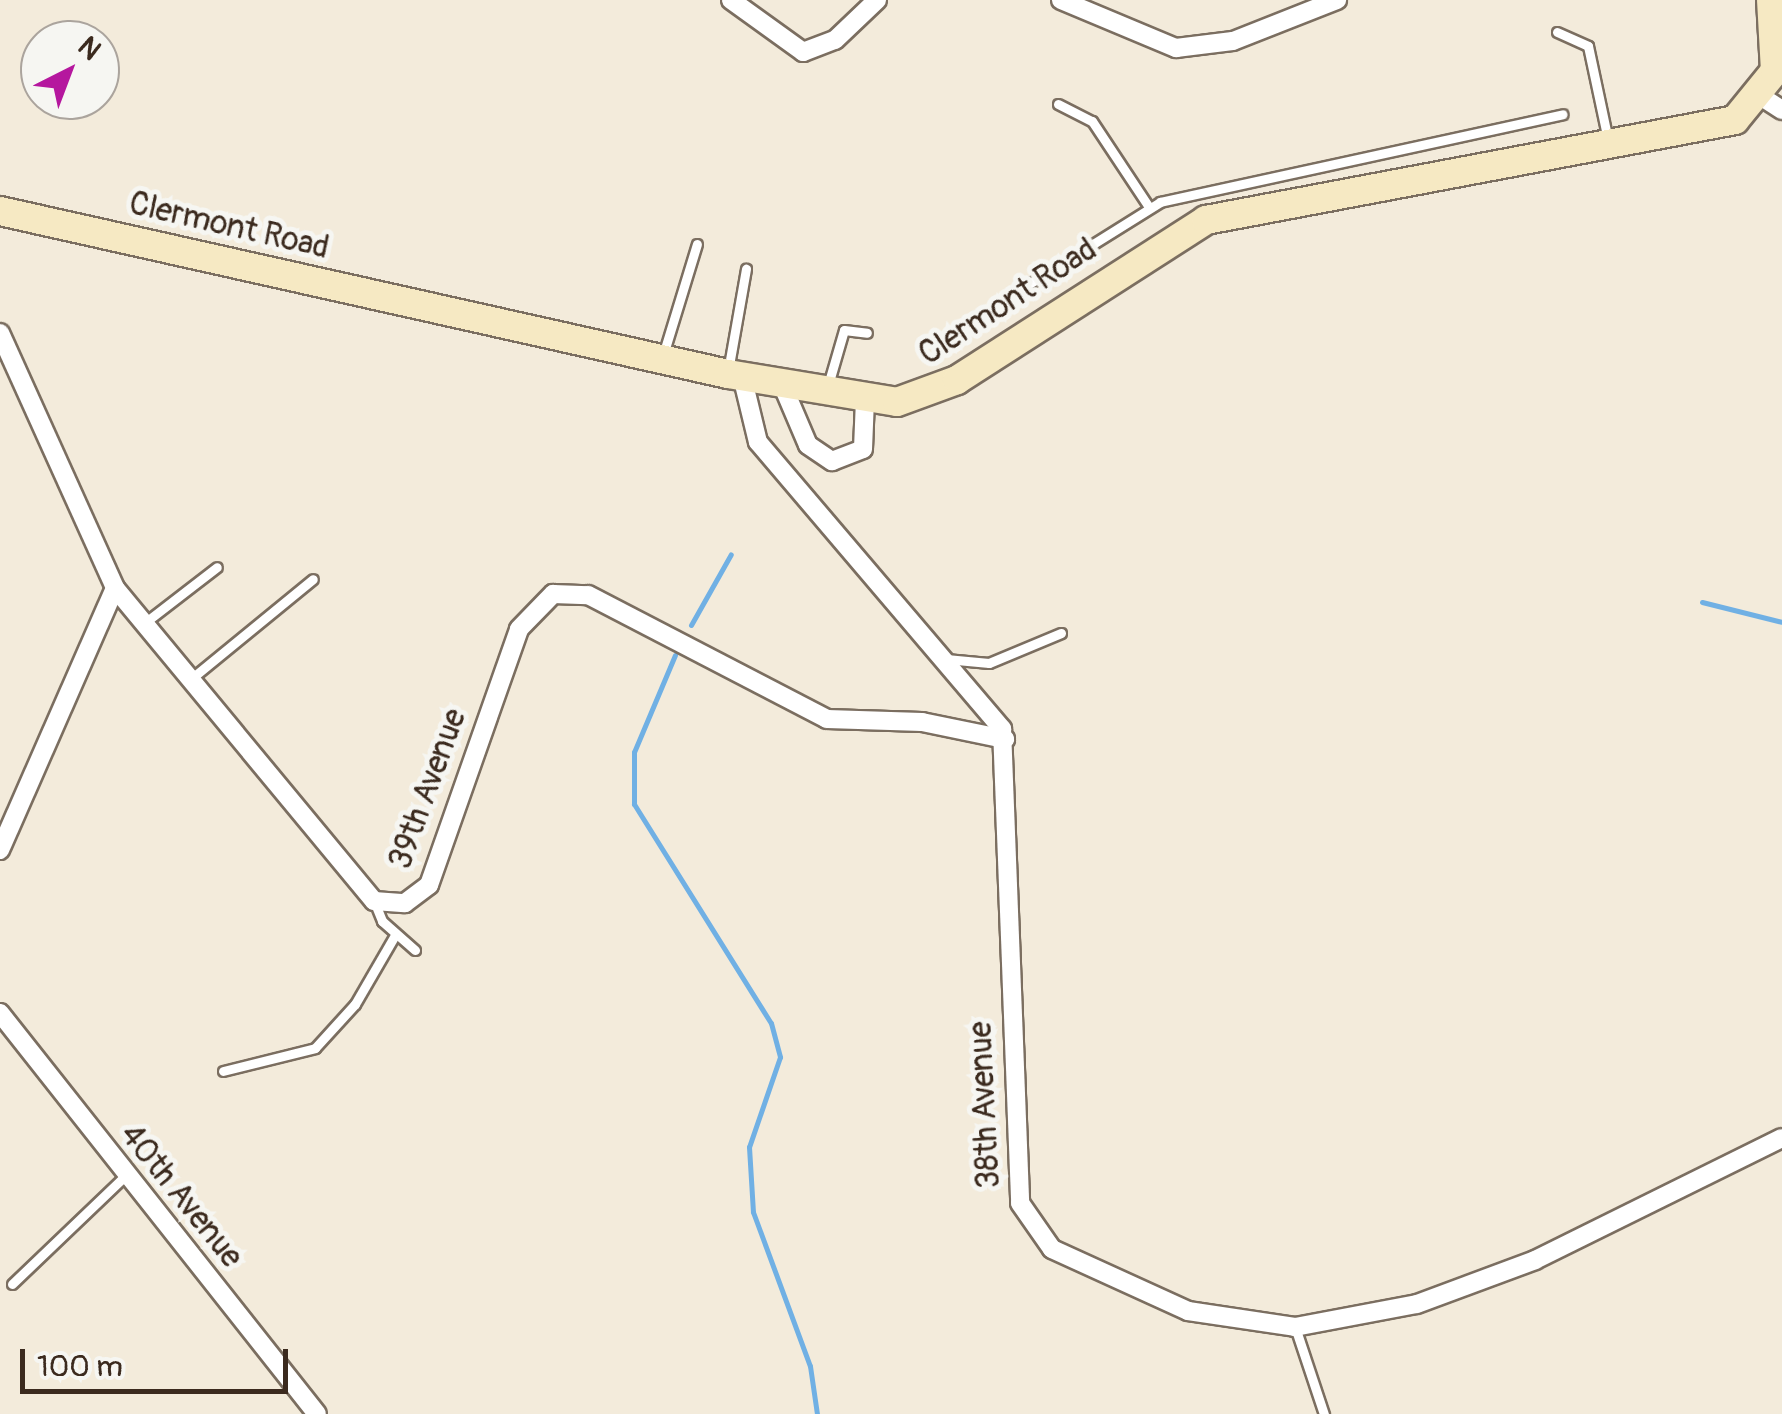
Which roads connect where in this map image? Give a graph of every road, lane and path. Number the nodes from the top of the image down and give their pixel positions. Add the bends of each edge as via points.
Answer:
1 (731, 0) edge
2 (877, 0) edge
3 (1061, 0) edge
4 (1337, 0) edge
5 (1771, 0) edge
6 (1557, 32) dead end
7 (1772, 103) edge
8 (1058, 104) dead end
9 (1563, 114) dead end
10 (1610, 146) junction
11 (1328, 183) junction
12 (1149, 207) junction
13 (0, 210) edge
14 (698, 244) dead end
15 (746, 270) dead end
16 (1029, 284) dead end
17 (867, 332) dead end
18 (0, 333) edge
19 (662, 358) junction
20 (735, 375) junction
21 (782, 384) junction
22 (826, 393) junction
23 (864, 400) junction
24 (217, 567) dead end
25 (313, 579) dead end
26 (115, 588) junction
27 (147, 621) junction
28 (1061, 633) dead end
29 (943, 659) junction
30 (192, 678) junction
31 (1005, 739) junction
32 (0, 850) edge
33 (374, 901) junction
34 (395, 935) junction
35 (415, 950) dead end
36 (0, 1013) edge
37 (223, 1071) dead end
38 (1782, 1138) edge
39 (126, 1176) junction
40 (12, 1284) dead end
41 (1295, 1327) junction
42 (314, 1412) edge
43 (1324, 1414) edge

1 - 2 street via 803,52 835,40
3 - 4 street via 1176,48 1233,41
5 - 7 street, Clermont Road via 1778,56
6 - 10 lane via 1588,46
7 - 10 street, Clermont Road via 1720,126
8 - 12 lane via 1092,121
9 - 11 lane
10 - 11 street, Clermont Road
11 - 12 lane
11 - 23 street, Clermont Road via 1206,220 940,390
12 - 16 lane
13 - 19 street, Clermont Road
14 - 19 lane
15 - 20 lane
17 - 22 lane via 844,330
18 - 26 street, 39th Avenue
19 - 20 street, Clermont Road
20 - 21 street, Clermont Road
20 - 29 street via 758,442
21 - 22 street, Clermont Road
21 - 23 street via 808,445 832,462 863,450
22 - 23 street, Clermont Road
24 - 27 lane
25 - 30 lane
26 - 27 street, 39th Avenue
26 - 32 street
27 - 30 street, 39th Avenue
28 - 29 lane via 989,663
29 - 31 street
30 - 33 street, 39th Avenue
31 - 33 street, 39th Avenue via 922,722 826,719 588,594 553,594 519,629 430,884 405,903
31 - 41 street, 38th Avenue via 1013,1103 1026,1221 1052,1249 1158,1301
33 - 34 lane
34 - 35 lane
34 - 37 lane via 355,1004 315,1048
36 - 39 street, 40th Avenue
38 - 41 street, 38th Avenue via 1536,1260 1417,1304
39 - 40 lane
39 - 42 street, 40th Avenue
41 - 43 lane

